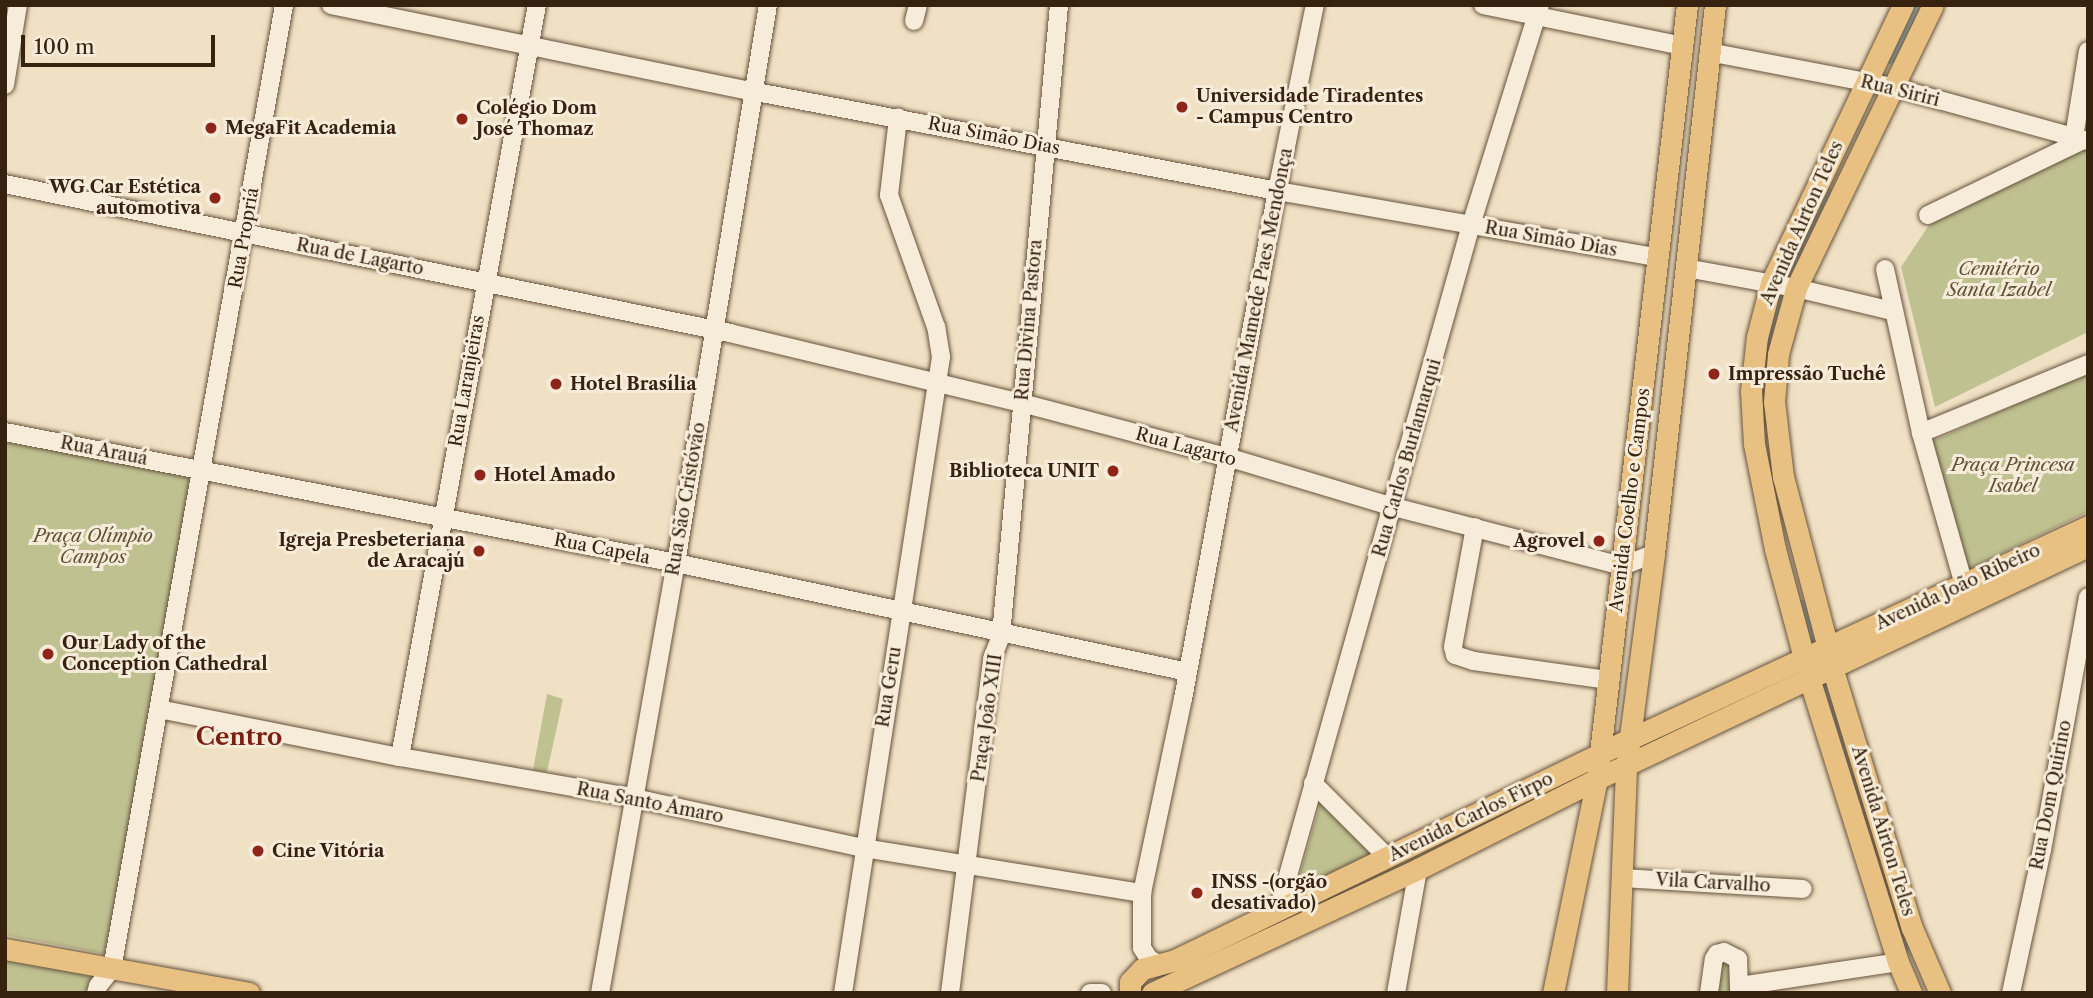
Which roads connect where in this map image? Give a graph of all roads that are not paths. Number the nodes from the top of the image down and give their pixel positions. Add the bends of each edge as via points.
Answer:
1 (18, 5) edge
2 (284, 5) edge
3 (331, 5) edge
4 (537, 5) edge
5 (768, 5) edge
6 (1059, 5) edge
7 (1315, 5) edge
8 (1483, 5) edge
9 (1687, 5) edge
10 (1715, 5) edge
11 (1902, 5) edge
12 (1933, 5) edge
13 (1538, 11) edge
14 (1682, 46) junction
15 (529, 48) junction
16 (2088, 51) edge
17 (1709, 52) junction
18 (5, 85) edge
19 (1879, 85) junction
20 (751, 91) junction
21 (898, 118) junction
22 (2082, 139) edge
23 (1045, 145) junction
24 (5, 184) edge
25 (1277, 191) junction
26 (1928, 215) dead end
27 (1471, 225) junction
28 (245, 235) junction
29 (1659, 258) junction
30 (1686, 268) junction
31 (1885, 269) dead end
32 (485, 281) junction
33 (1773, 283) junction
34 (1795, 288) junction
35 (1892, 311) junction
36 (715, 329) junction
37 (2088, 364) edge
38 (937, 382) junction
39 (1022, 403) junction
40 (5, 432) edge
41 (1921, 433) junction
42 (1227, 457) junction
43 (202, 471) junction
44 (1394, 507) junction
45 (443, 517) junction
46 (2088, 526) edge
47 (1475, 527) junction
48 (2088, 546) edge
49 (1654, 554) junction
50 (676, 564) junction
51 (1622, 566) junction
52 (1966, 593) junction
53 (2088, 597) edge
54 (901, 610) junction
55 (1001, 635) junction
56 (1819, 663) junction
57 (1188, 672) junction
58 (1607, 680) junction
59 (159, 709) junction
60 (1630, 740) junction
61 (1600, 754) junction
62 (400, 757) junction
63 (1626, 767) junction
64 (1597, 779) junction
65 (1313, 783) junction
66 (634, 798) junction
67 (864, 848) junction
68 (1388, 858) junction
69 (967, 866) junction
70 (1418, 869) junction
71 (1623, 878) junction
72 (1803, 889) dead end
73 (1142, 893) junction
74 (1278, 911) junction
75 (5, 949) edge
76 (1149, 955) junction
77 (1898, 962) junction
78 (112, 969) junction
79 (1191, 983) edge
80 (1740, 989) edge
81 (96, 993) edge
82 (248, 993) edge
83 (600, 993) edge
84 (843, 993) edge
85 (950, 993) edge
86 (1090, 993) edge
87 (1102, 993) edge
88 (1130, 993) edge
89 (1152, 993) edge
90 (1396, 993) edge
91 (1553, 993) edge
92 (1617, 993) edge
93 (1709, 993) edge
94 (1911, 993) edge
95 (1940, 993) edge
96 (2011, 993) edge

1 - 18 street
2 - 28 street, Rua Propriá
3 - 15 street, Rua Simão Dias
4 - 15 street, Rua Laranjeiras
5 - 20 street, Rua São Cristóvão
6 - 23 street, Rua Divina Pastora
7 - 25 street, Avenida Mamede Paes Mendonça
8 - 13 street
9 - 14 main road, Avenida Coelho e Campos
10 - 17 main road, Avenida Coelho e Campos
11 - 19 main road, Avenida Airton Teles
12 - 19 main road, Avenida Airton Teles
13 - 14 street
13 - 27 street, Rua Carlos Burlamarqui
14 - 29 main road, Avenida Coelho e Campos
15 - 20 street, Rua Simão Dias
15 - 32 street, Rua Laranjeiras
16 - 22 street
17 - 19 street, Rua Siriri
17 - 30 main road, Avenida Coelho e Campos
19 - 22 street, Rua Siriri
19 - 33 main road, Avenida Airton Teles
19 - 34 main road, Avenida Airton Teles
20 - 21 street, Rua Simão Dias
20 - 36 street, Rua São Cristóvão
21 - 23 street, Rua Simão Dias
21 - 38 street, Rua Geru via 889,195 940,342
22 - 26 street
23 - 25 street, Rua Simão Dias
23 - 39 street, Rua Divina Pastora
24 - 28 street, Rua de Lagarto
25 - 27 street, Rua Simão Dias
25 - 42 street, Avenida Mamede Paes Mendonça
27 - 29 street, Rua Simão Dias
27 - 44 street, Rua Carlos Burlamarqui
28 - 32 street, Rua de Lagarto
28 - 43 street, Rua Propriá
29 - 51 main road, Avenida Coelho e Campos
30 - 33 street
30 - 49 main road, Avenida Coelho e Campos
31 - 35 street
32 - 36 street, Rua de Lagarto
32 - 45 street, Rua Laranjeiras
33 - 34 street
33 - 56 main road, Avenida Airton Teles via 1757,337 1752,420 1775,549
34 - 35 street
34 - 56 main road, Avenida Airton Teles via 1778,354 1775,427
35 - 41 street
36 - 38 street, Rua Lagarto
36 - 50 street, Rua São Cristóvão
37 - 41 street
38 - 39 street, Rua Lagarto
38 - 54 street, Rua Geru
39 - 42 street, Rua Lagarto
39 - 55 street, Rua Divina Pastora
40 - 43 street, Rua Arauá
41 - 52 street
42 - 44 street, Rua Lagarto
42 - 57 street, Avenida Mamede Paes Mendonça
43 - 45 street, Rua Capela
43 - 59 street
44 - 47 street, Rua Lagarto
44 - 65 street, Rua Carlos Burlamarqui
45 - 50 street, Rua Capela
45 - 62 street, Rua Laranjeiras
46 - 52 main road, Avenida João Ribeiro
47 - 51 street, Rua Lagarto
47 - 58 street via 1455,655
48 - 52 main road, Avenida João Ribeiro
49 - 51 street
49 - 60 main road, Avenida Coelho e Campos
50 - 54 street, Rua Capela
50 - 66 street, Rua São Cristóvão
51 - 58 main road, Avenida Coelho e Campos
52 - 56 main road, Avenida João Ribeiro
53 - 96 street, Rua Dom Quirino
54 - 55 street, Rua Capela
54 - 67 street, Rua Geru
55 - 57 street, Praça João XIII
55 - 69 street, Praça João XIII via 992,659
56 - 60 main road, Avenida Carlos Firpo
56 - 63 main road, Avenida Carlos Firpo
56 - 77 main road, Avenida Airton Teles
56 - 95 main road, Avenida Airton Teles via 1912,928
57 - 73 street, Avenida Mamede Paes Mendonça
58 - 61 main road, Avenida Coelho e Campos
59 - 62 street, Rua Santo Amaro
59 - 78 street
60 - 61 main road, Avenida Carlos Firpo
60 - 63 main road, Avenida Coelho e Campos
61 - 64 main road, Avenida Coelho e Campos
61 - 68 main road, Avenida Carlos Firpo
62 - 66 street, Rua Santo Amaro
63 - 64 main road, Avenida Carlos Firpo
63 - 71 main road, Avenida Coelho e Campos
64 - 70 main road, Avenida Carlos Firpo
64 - 91 main road, Avenida Coelho e Campos
65 - 68 street
65 - 74 street, Rua Carlos Burlamarqui
66 - 67 street, Rua Santo Amaro
66 - 83 street, Rua São Cristóvão
67 - 69 street, Rua Santo Amaro
67 - 84 street, Rua Geru
68 - 74 main road, Avenida Carlos Firpo
69 - 73 street, Rua Santo Amaro
69 - 85 street, Praça João XIII
70 - 79 main road, Avenida Carlos Firpo
70 - 90 street
71 - 72 street, Vila Carvalho
71 - 92 main road, Avenida Coelho e Campos
73 - 76 street
74 - 76 main road, Avenida Carlos Firpo via 1175,960
75 - 78 main road
76 - 88 main road, Avenida Carlos Firpo via 1130,982
77 - 80 street
77 - 94 main road, Avenida Airton Teles
78 - 81 street
78 - 82 main road
79 - 89 main road, Avenida Carlos Firpo
80 - 93 street via 1738,959 1720,953 1713,963
86 - 87 street

